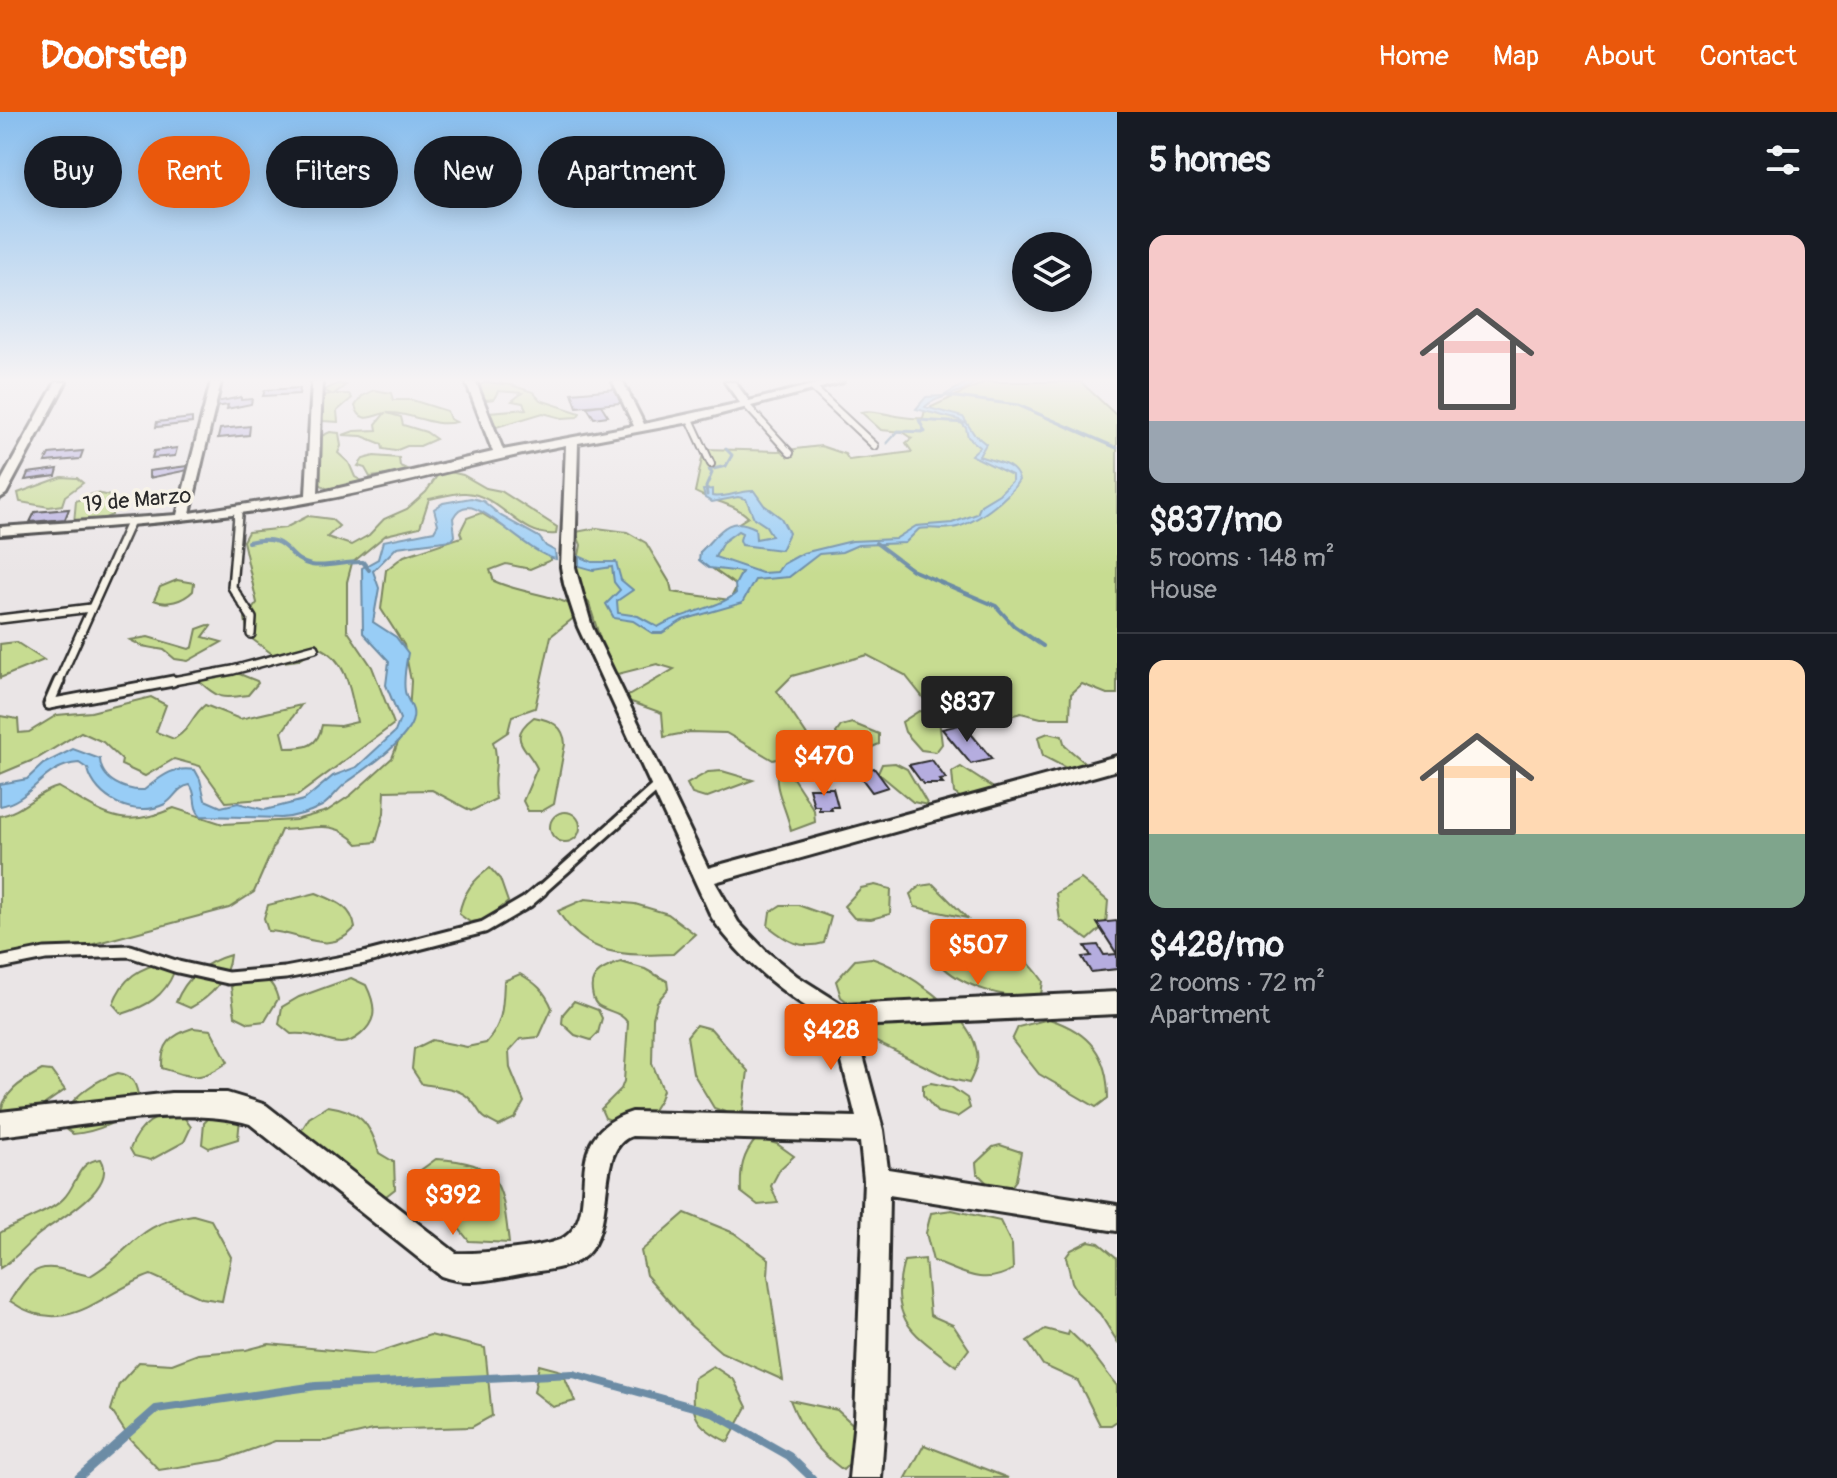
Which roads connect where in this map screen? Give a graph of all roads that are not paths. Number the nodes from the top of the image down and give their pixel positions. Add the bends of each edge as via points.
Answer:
1 (26, 446) edge
2 (200, 446) edge
3 (314, 446) edge
4 (496, 446) edge
5 (545, 446) edge
6 (572, 446) edge
7 (702, 446) edge
8 (783, 446) edge
9 (790, 453) dead end
10 (499, 454) junction
11 (711, 464) dead end
12 (0, 494) edge
13 (312, 498) junction
14 (238, 509) junction
15 (182, 518) junction
16 (130, 523) junction
17 (0, 531) edge
18 (91, 608) junction
19 (0, 619) edge
20 (251, 634) dead end
21 (315, 648) dead end
22 (1117, 763) edge
23 (660, 784) junction
24 (704, 877) junction
25 (0, 963) edge
26 (1117, 1003) edge
27 (841, 1016) junction
28 (0, 1124) edge
29 (871, 1130) junction
30 (877, 1180) junction
31 (1117, 1218) edge
32 (865, 1478) edge

1 - 12 street
2 - 15 street
3 - 13 street
4 - 10 street
5 - 10 street, 19 de Marzo
6 - 23 street via 568,567 585,627
7 - 11 lane
8 - 9 lane
10 - 13 street, 19 de Marzo
13 - 14 street, 19 de Marzo
14 - 15 street, 19 de Marzo
14 - 20 lane via 232,587 250,609
15 - 16 street, 19 de Marzo
16 - 17 street, 19 de Marzo
16 - 18 lane
18 - 19 lane
18 - 21 lane via 49,704 233,670
22 - 24 street
23 - 24 street
23 - 25 lane via 527,902 484,927 299,971 228,978 130,951 45,954
24 - 27 street via 733,933 764,963
26 - 27 street
27 - 29 street
28 - 29 street via 171,1105 227,1105 257,1114 451,1266 475,1269 576,1246 594,1207 601,1149 615,1130 632,1124
29 - 30 street
30 - 31 street
30 - 32 street

